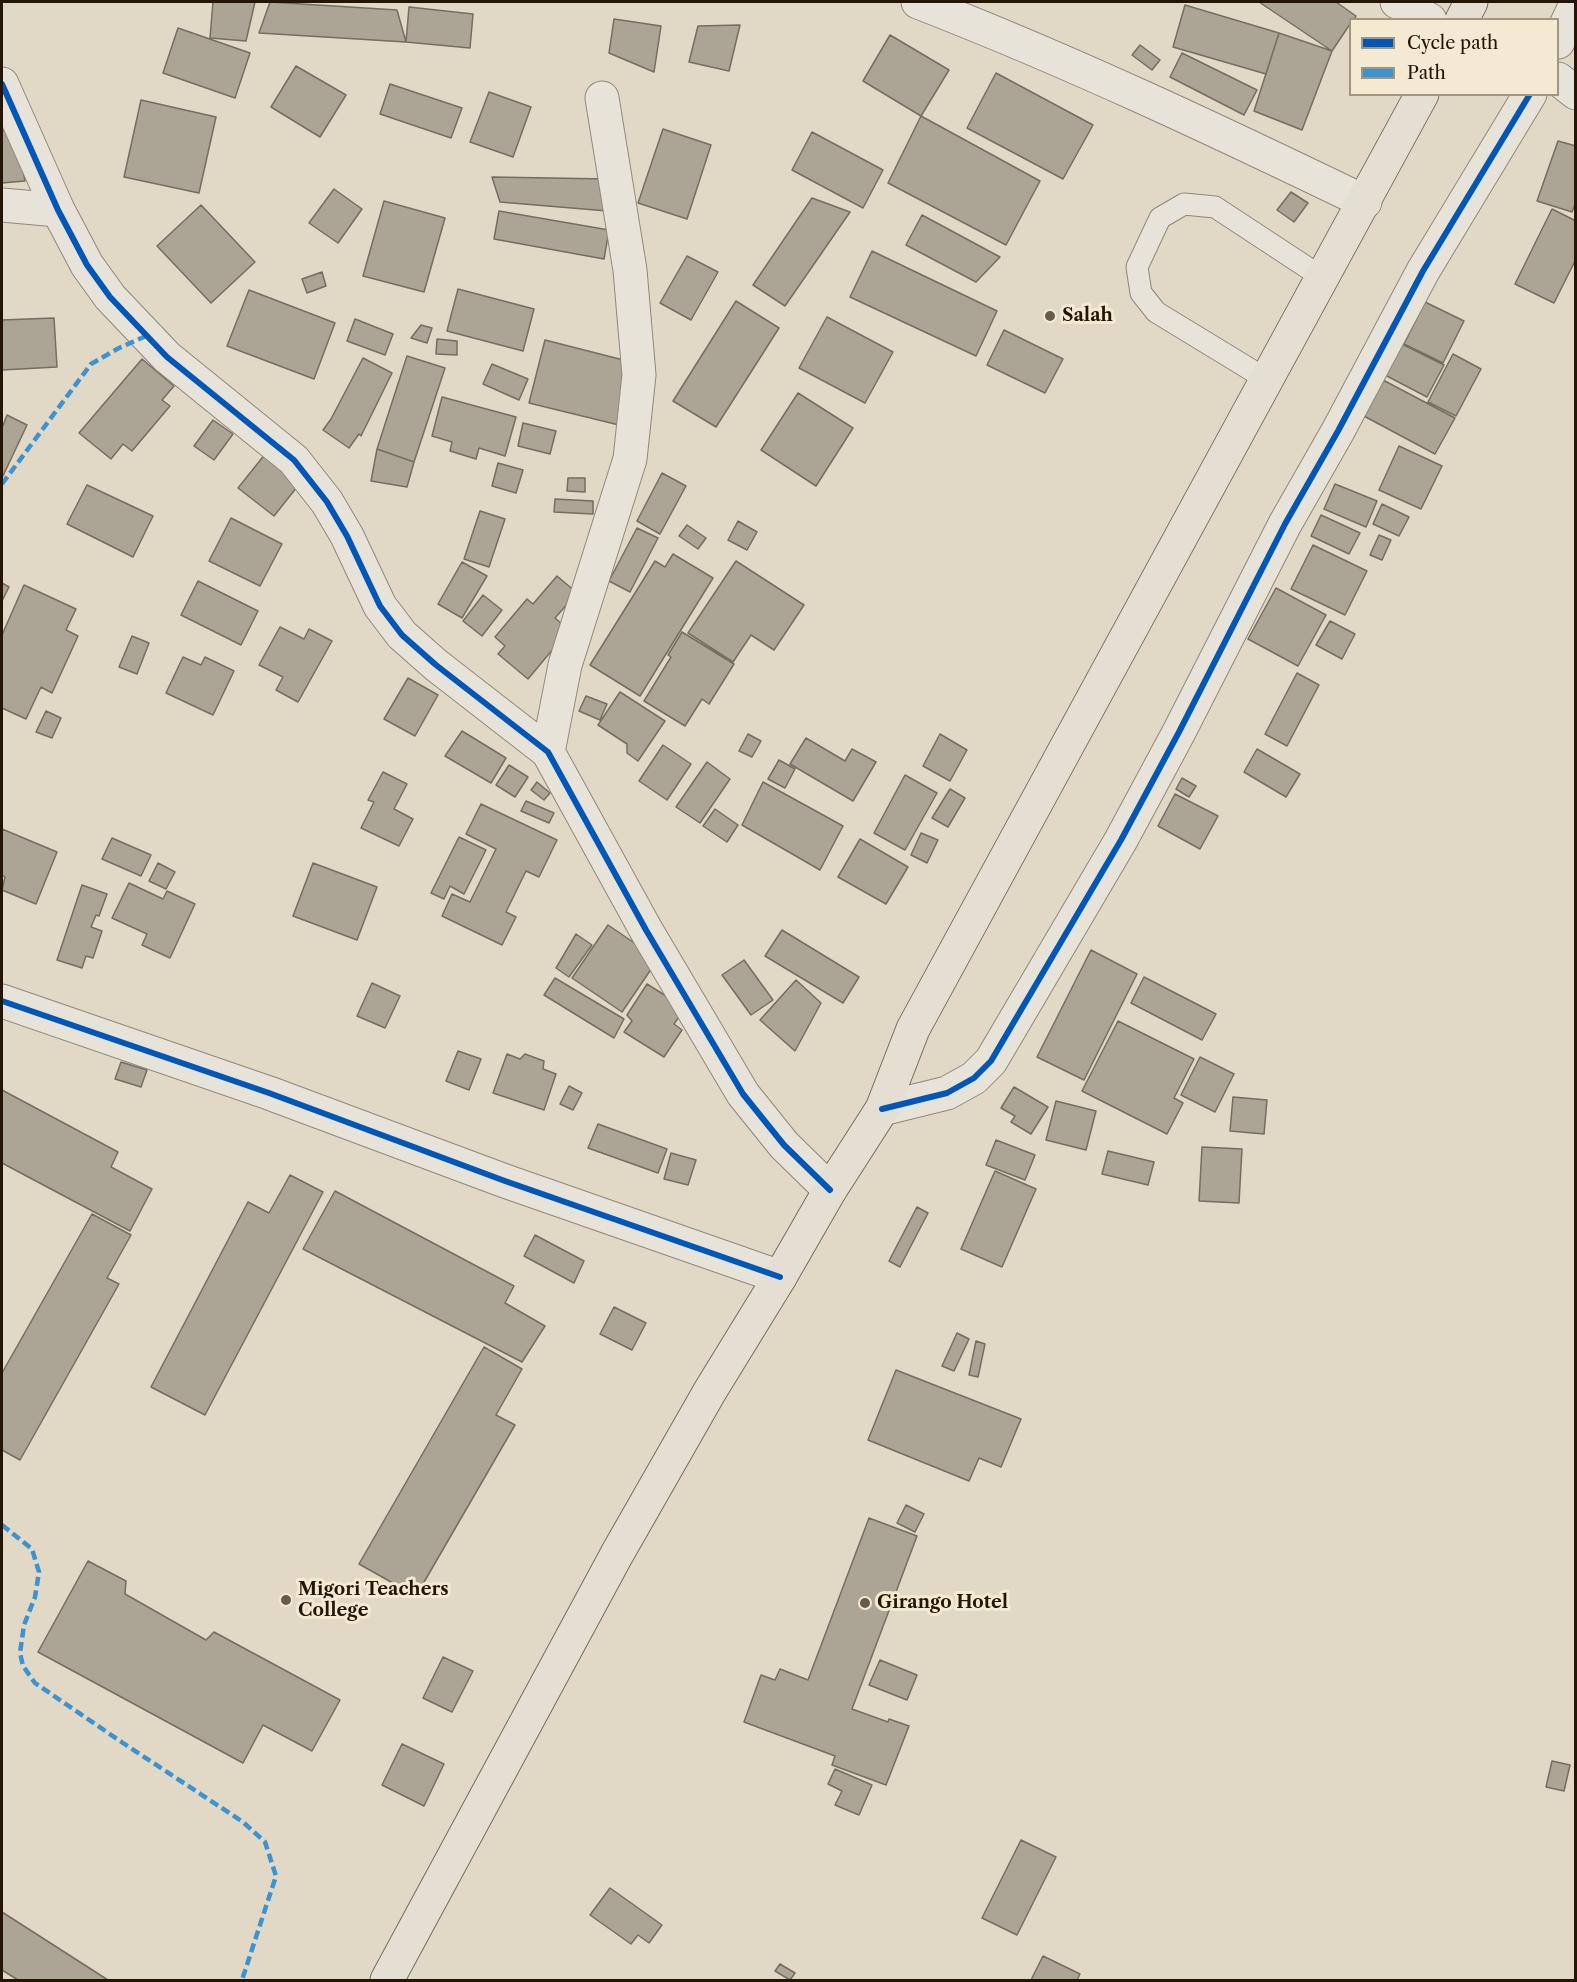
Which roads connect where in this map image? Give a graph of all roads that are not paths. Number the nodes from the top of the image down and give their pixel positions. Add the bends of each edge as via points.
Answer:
1 (918, 2) edge
2 (1397, 2) edge
3 (1472, 2) edge
4 (1575, 4) edge
5 (1426, 18) edge
6 (1463, 18) edge
7 (1559, 38) edge
8 (1559, 81) edge
9 (2, 84) edge
10 (1575, 93) edge
11 (1421, 96) edge
12 (1529, 96) edge
13 (602, 98) dead end
14 (1365, 202) junction
15 (2, 205) edge
16 (58, 210) junction
17 (1323, 278) junction
18 (1266, 379) junction
19 (548, 752) junction
20 (2, 1001) edge
21 (882, 1109) junction
22 (830, 1190) junction
23 (780, 1278) junction
24 (387, 1980) edge

1 - 14 street via 1204,124
2 - 5 street
3 - 6 highway
4 - 7 street
8 - 10 street
9 - 16 street
11 - 14 highway
12 - 21 street via 1423,271 1285,524 1121,840 991,1061 974,1078 947,1093
13 - 19 street via 630,270 639,375 630,459 565,665
14 - 17 highway
15 - 16 street
16 - 19 street via 87,265 146,336 294,460 327,502 380,606 402,635
17 - 18 highway
17 - 18 lane via 1215,207 1184,204 1160,218 1137,267 1141,293 1156,312
18 - 21 highway via 913,1029
19 - 22 street via 646,930 743,1094 784,1145
20 - 23 street
21 - 22 highway
22 - 23 highway
23 - 24 highway via 622,1544

